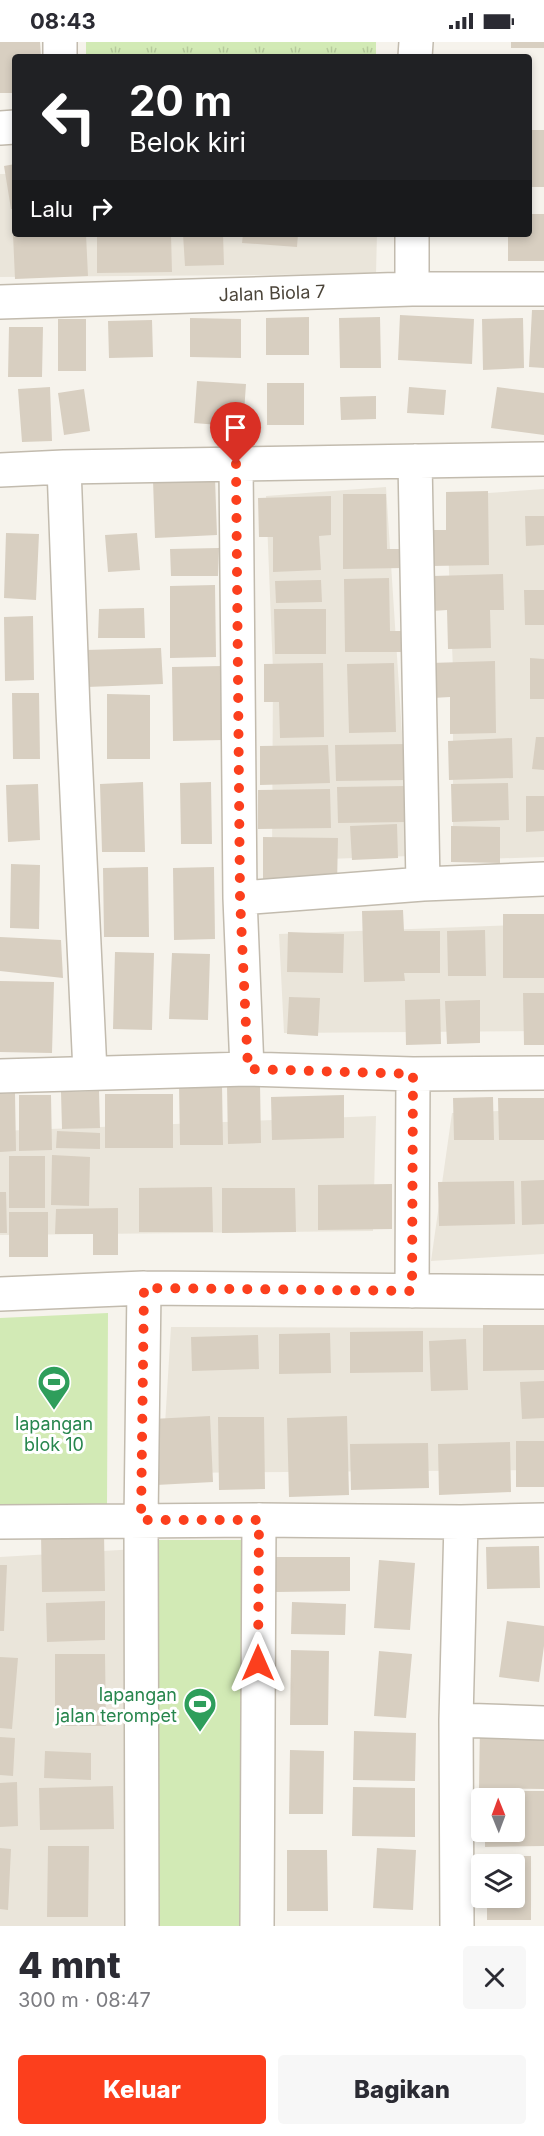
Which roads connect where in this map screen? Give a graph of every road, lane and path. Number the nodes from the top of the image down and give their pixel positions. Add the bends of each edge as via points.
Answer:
1 (412, 237) edge
2 (412, 289) junction
3 (544, 289) edge
4 (0, 302) edge
5 (544, 459) edge
6 (415, 461) junction
7 (236, 464) junction
8 (64, 467) junction
9 (0, 470) edge
10 (544, 879) edge
11 (423, 884) junction
12 (240, 898) junction
13 (248, 1069) junction
14 (90, 1072) junction
15 (544, 1073) edge
16 (413, 1074) junction
17 (0, 1076) edge
18 (144, 1288) junction
19 (412, 1291) junction
20 (544, 1292) edge
21 (0, 1294) edge
22 (141, 1520) junction
23 (259, 1520) junction
24 (544, 1520) edge
25 (0, 1522) edge
26 (461, 1522) junction
27 (456, 1720) junction
28 (544, 1723) edge
29 (142, 1926) edge
30 (257, 1926) edge
31 (457, 1926) edge

1 - 2 street
2 - 3 street, Jalan Biola 7
2 - 4 street, Jalan Biola 7
5 - 6 street
6 - 7 street
6 - 11 street
7 - 8 street
7 - 12 street
8 - 9 street
8 - 14 street
10 - 11 street
11 - 12 street
12 - 13 street
13 - 14 street
13 - 16 street
14 - 17 street
15 - 16 street
16 - 19 street
18 - 19 street
18 - 21 street
18 - 22 street
19 - 20 street
22 - 23 street
22 - 25 street
22 - 29 street
23 - 26 street
23 - 30 street
24 - 26 street
26 - 27 street
27 - 28 street
27 - 31 street

